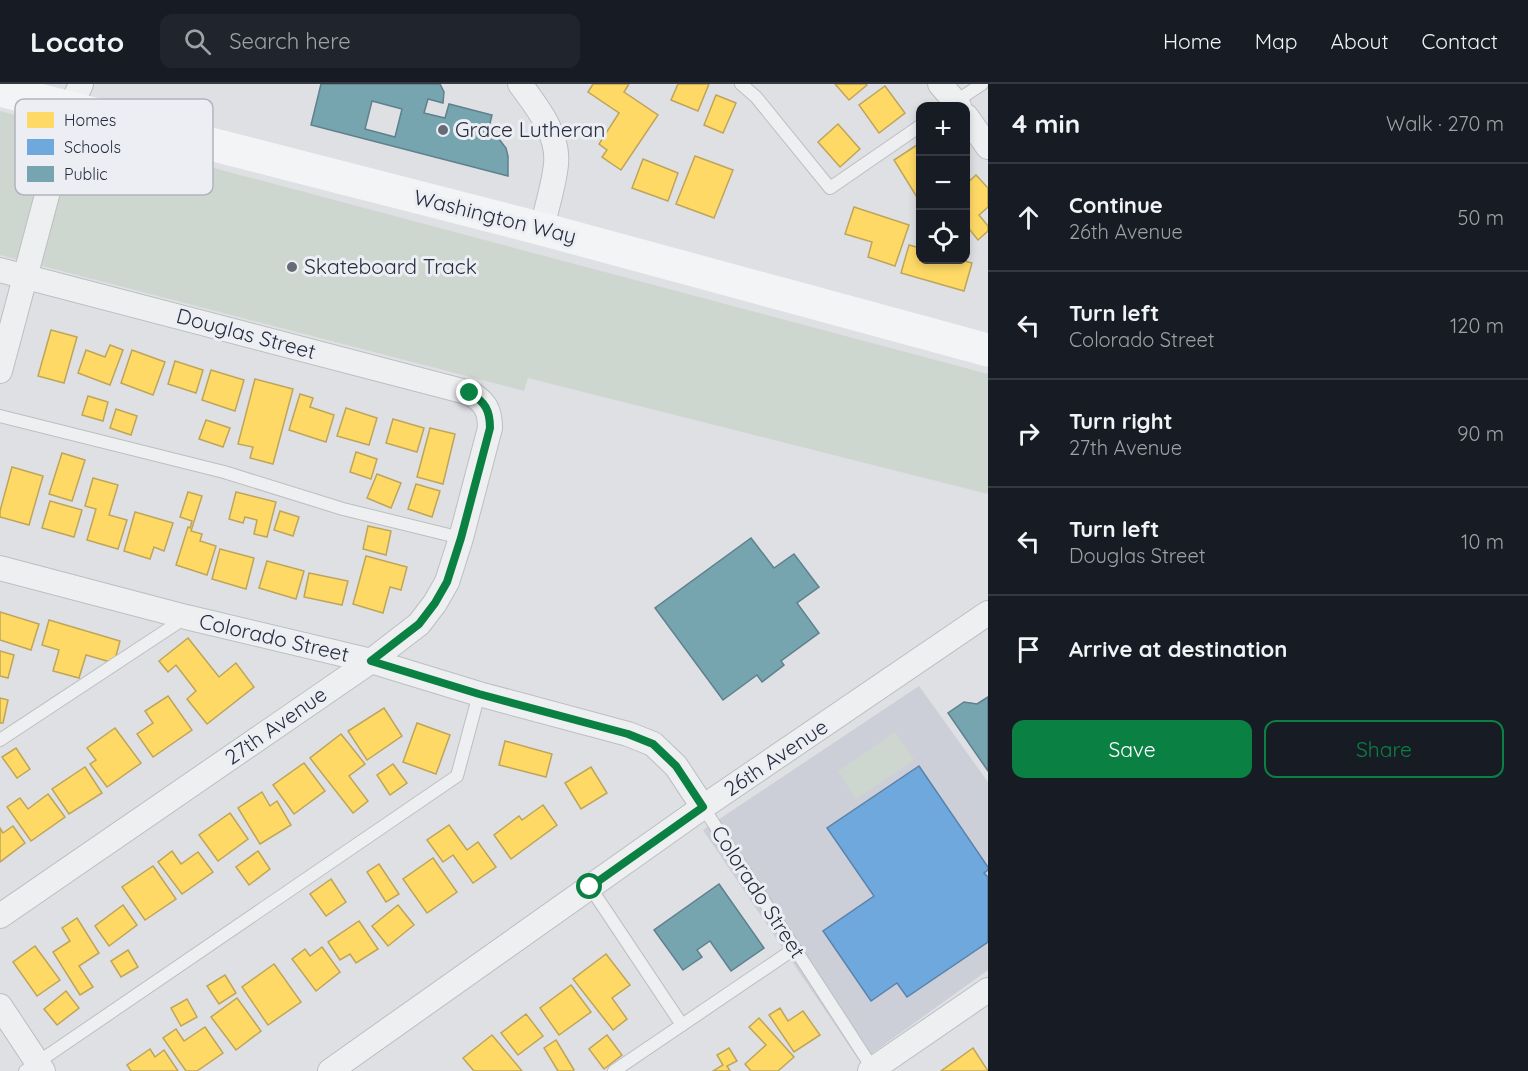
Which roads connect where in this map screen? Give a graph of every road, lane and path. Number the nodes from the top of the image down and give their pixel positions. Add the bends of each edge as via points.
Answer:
1 (520, 84) edge
2 (741, 84) edge
3 (982, 84) edge
4 (0, 90) edge
5 (76, 97) edge
6 (955, 102) edge
7 (970, 124) edge
8 (916, 129) edge
9 (213, 136) edge
10 (988, 147) edge
11 (48, 195) edge
12 (542, 229) junction
13 (0, 270) edge
14 (25, 276) junction
15 (988, 350) edge
16 (0, 371) edge
17 (487, 407) joint
18 (0, 416) edge
19 (461, 538) junction
20 (0, 568) edge
21 (988, 613) edge
22 (186, 617) junction
23 (371, 661) junction
24 (479, 694) junction
25 (0, 740) edge
26 (703, 807) junction
27 (590, 887) junction
28 (0, 916) edge
29 (794, 949) junction
30 (988, 990) edge
31 (0, 1006) edge
32 (681, 1026) junction
33 (35, 1068) edge
34 (871, 1070) edge
35 (330, 1071) edge
36 (614, 1071) edge

1 - 12 street via 542,114 553,139 556,163
2 - 8 lane via 830,188
3 - 6 lane
4 - 5 main road, Washington Way
7 - 10 street
9 - 12 main road, Washington Way
11 - 14 street
12 - 15 main road, Washington Way
13 - 14 street, Douglas Street
14 - 16 street
14 - 17 street, Douglas Street via 470,393
17 - 19 street, 27th Avenue via 490,428
18 - 19 lane via 224,472 343,509
19 - 23 street, 27th Avenue via 447,582 435,603 419,624
20 - 22 street, Colorado Street
21 - 26 street, 26th Avenue
22 - 23 street, Colorado Street
22 - 25 lane
23 - 24 street, Colorado Street
23 - 28 street, 27th Avenue
24 - 26 street, Colorado Street via 653,744 676,766
24 - 33 lane via 457,776
26 - 27 street, 26th Avenue
26 - 29 lane, Colorado Street
27 - 32 lane
27 - 35 street, 26th Avenue
29 - 32 lane
29 - 34 lane, Colorado Street
30 - 34 street
31 - 33 street
32 - 36 lane

